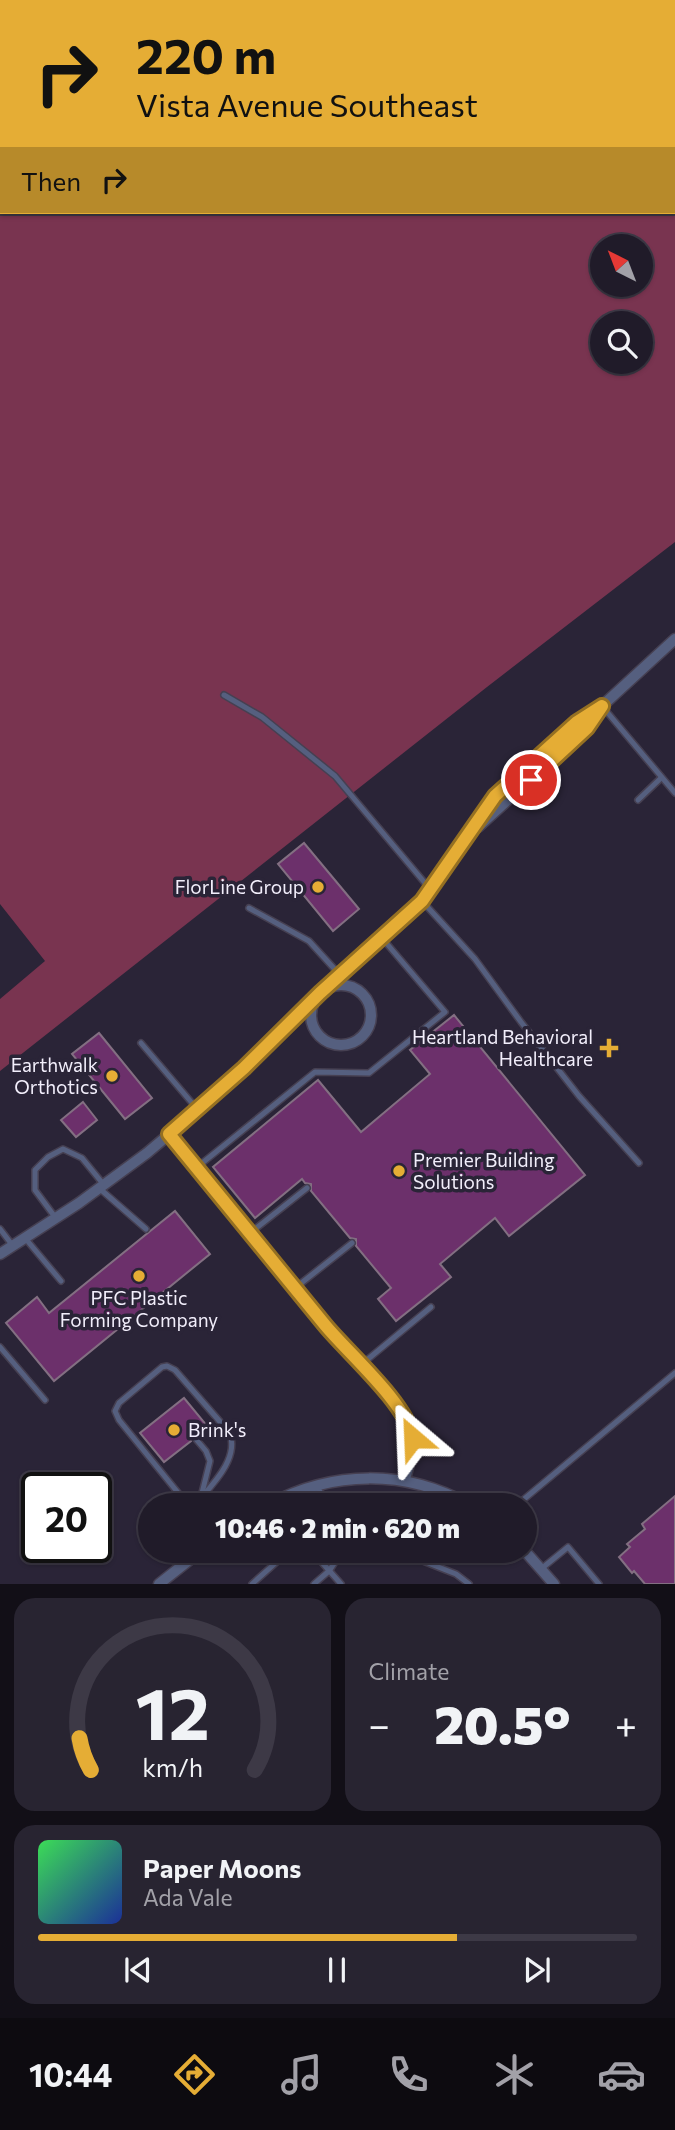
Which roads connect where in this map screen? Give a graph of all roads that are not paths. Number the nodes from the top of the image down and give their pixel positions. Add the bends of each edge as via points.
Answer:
1 (675, 639) edge
2 (225, 695) dead end
3 (602, 706) junction
4 (662, 778) junction
5 (675, 793) edge
6 (638, 800) dead end
7 (430, 889) junction
8 (422, 901) junction
9 (249, 908) dead end
10 (382, 938) junction
11 (340, 975) junction
12 (320, 993) junction
13 (141, 1043) dead end
14 (198, 1110) junction
15 (169, 1134) junction
16 (639, 1163) dead end
17 (196, 1168) junction
18 (101, 1186) junction
19 (307, 1188) dead end
20 (56, 1219) junction
21 (0, 1229) edge
22 (146, 1229) dead end
23 (250, 1233) junction
24 (25, 1238) junction
25 (352, 1242) dead end
26 (13, 1246) junction
27 (0, 1254) edge
28 (61, 1281) dead end
29 (295, 1288) junction
30 (431, 1307) dead end
31 (0, 1347) edge
32 (362, 1364) junction
33 (675, 1373) edge
34 (45, 1400) dead end
35 (195, 1438) dead end
36 (407, 1482) junction
37 (314, 1484) junction
38 (178, 1493) edge
39 (202, 1493) edge
40 (207, 1493) edge
41 (294, 1493) edge
42 (321, 1493) edge
43 (442, 1493) edge
44 (531, 1493) edge
45 (186, 1563) edge
46 (275, 1563) edge
47 (322, 1563) edge
48 (334, 1563) edge
49 (428, 1563) edge
50 (536, 1563) edge
51 (541, 1569) junction
52 (329, 1571) junction
53 (159, 1584) edge
54 (252, 1584) edge
55 (314, 1584) edge
56 (341, 1584) edge
57 (469, 1584) edge
58 (554, 1584) edge
59 (599, 1584) edge

1 - 3 street
2 - 7 lane via 335,776
3 - 4 lane
3 - 7 street via 587,728 468,835
4 - 5 lane
4 - 6 lane
7 - 8 street
8 - 10 street
8 - 16 lane via 475,959 579,1096
9 - 11 lane via 309,941
10 - 11 street
10 - 17 lane via 445,1012 369,1073 316,1072
11 - 12 street
12 - 12 street via 311,1010 320,1037 337,1045 364,1034 372,1016 358,989 338,984
12 - 14 street
13 - 14 lane
14 - 15 street
15 - 17 lane
15 - 18 street
17 - 23 lane
18 - 20 street
18 - 20 lane via 82,1158 63,1149 48,1157 35,1170 35,1190
18 - 22 lane
19 - 23 lane
20 - 24 street
21 - 26 lane
23 - 29 lane
24 - 26 street
24 - 28 lane
25 - 29 lane
26 - 27 street
29 - 32 lane
30 - 32 lane
31 - 34 lane
32 - 36 lane via 411,1431 413,1459
33 - 44 lane
35 - 39 lane via 210,1461
36 - 37 street via 363,1478
36 - 43 street
37 - 41 street
37 - 42 lane
38 - 40 lane via 116,1416 118,1403 167,1366 232,1440 230,1455
45 - 53 street
46 - 54 lane
47 - 52 lane
48 - 52 lane
49 - 57 lane
50 - 51 street
51 - 58 street
51 - 59 lane via 568,1547
52 - 55 lane
52 - 56 lane

